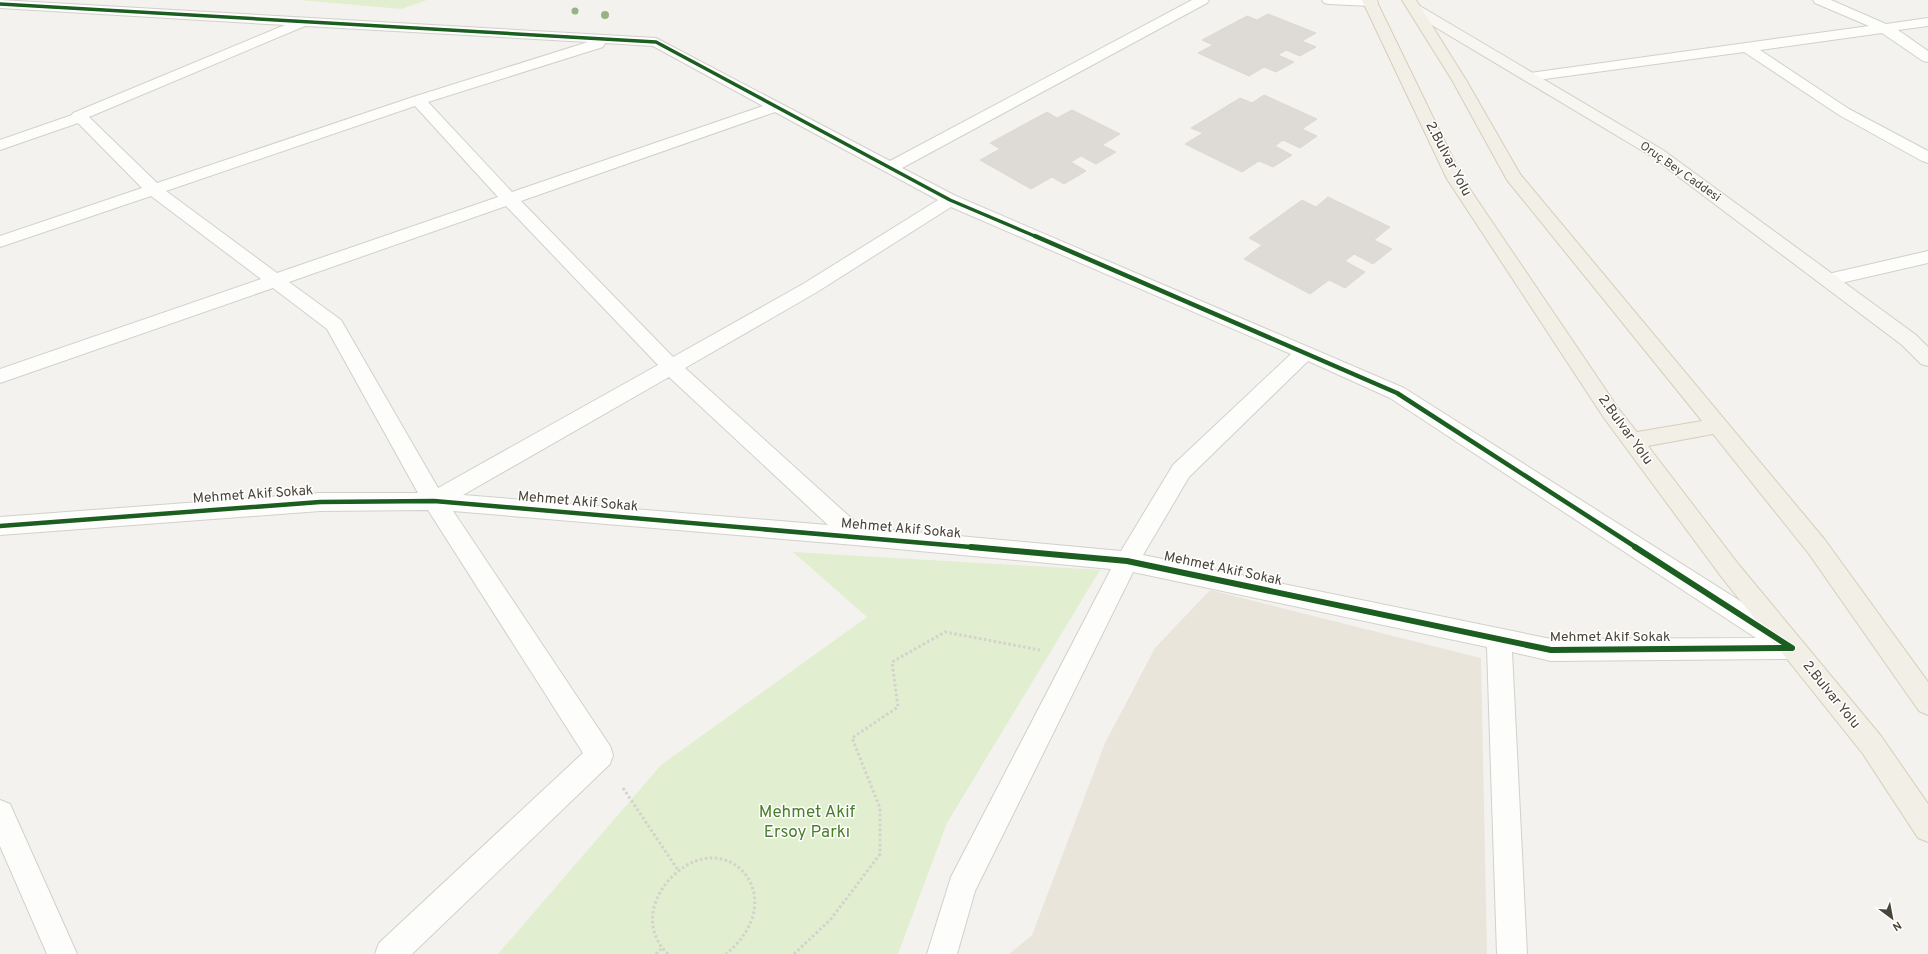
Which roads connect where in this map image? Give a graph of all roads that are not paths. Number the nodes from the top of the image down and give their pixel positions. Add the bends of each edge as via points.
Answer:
1 (1202, 0) edge
2 (1329, 0) edge
3 (1820, 0) edge
4 (1370, 1) edge
5 (0, 4) edge
6 (1412, 5) edge
7 (304, 22) junction
8 (1928, 22) edge
9 (1885, 28) junction
10 (611, 40) junction
11 (1746, 48) junction
12 (1928, 58) edge
13 (1530, 77) junction
14 (418, 100) junction
15 (775, 107) junction
16 (81, 117) junction
17 (0, 145) edge
18 (1928, 158) edge
19 (891, 167) junction
20 (154, 190) junction
21 (509, 199) junction
22 (950, 200) junction
23 (0, 242) edge
24 (1928, 257) edge
25 (1828, 280) junction
26 (274, 281) junction
27 (1305, 352) junction
28 (1928, 359) edge
29 (670, 366) junction
30 (0, 376) edge
31 (1716, 426) junction
32 (1632, 441) junction
33 (434, 501) junction
34 (0, 526) edge
35 (855, 536) junction
36 (1127, 561) junction
37 (1500, 639) junction
38 (1792, 648) junction
39 (1926, 699) edge
40 (0, 813) edge
41 (1928, 828) edge
42 (62, 954) edge
43 (390, 954) edge
44 (942, 954) edge
45 (1512, 954) edge

1 - 19 street
2 - 4 street
3 - 9 street
4 - 32 main road, 2.Bulvar Yolu via 1455,179
5 - 7 street
6 - 13 main road, Oruç Bey Caddesi
6 - 31 main road via 1459,80 1512,176
7 - 10 street
7 - 16 street
8 - 9 street
9 - 11 street
9 - 12 street
10 - 14 street
10 - 15 street via 656,42
11 - 13 street
11 - 18 street via 1844,112
13 - 25 main road, Oruç Bey Caddesi via 1657,153
14 - 20 street
14 - 21 street
15 - 19 street
15 - 21 street
16 - 17 street
16 - 20 street
19 - 22 street
20 - 23 street
20 - 26 street
21 - 26 street
21 - 29 street
22 - 27 street
22 - 29 street via 810,288
24 - 25 street
25 - 28 main road, Oruç Bey Caddesi via 1909,340
26 - 30 street
26 - 33 street via 334,325
27 - 36 street via 1181,471
27 - 38 street via 1397,393
29 - 33 street
29 - 35 street
31 - 32 main road
31 - 39 main road via 1817,547
32 - 38 main road, 2.Bulvar Yolu via 1730,572
33 - 34 street, Mehmet Akif Sokak via 320,502
33 - 35 street, Mehmet Akif Sokak
33 - 43 street via 600,755
35 - 36 street, Mehmet Akif Sokak
36 - 37 street, Mehmet Akif Sokak
36 - 44 street via 961,887
37 - 38 street, Mehmet Akif Sokak via 1551,650
37 - 45 street
38 - 41 main road, 2.Bulvar Yolu via 1872,745
40 - 42 street

